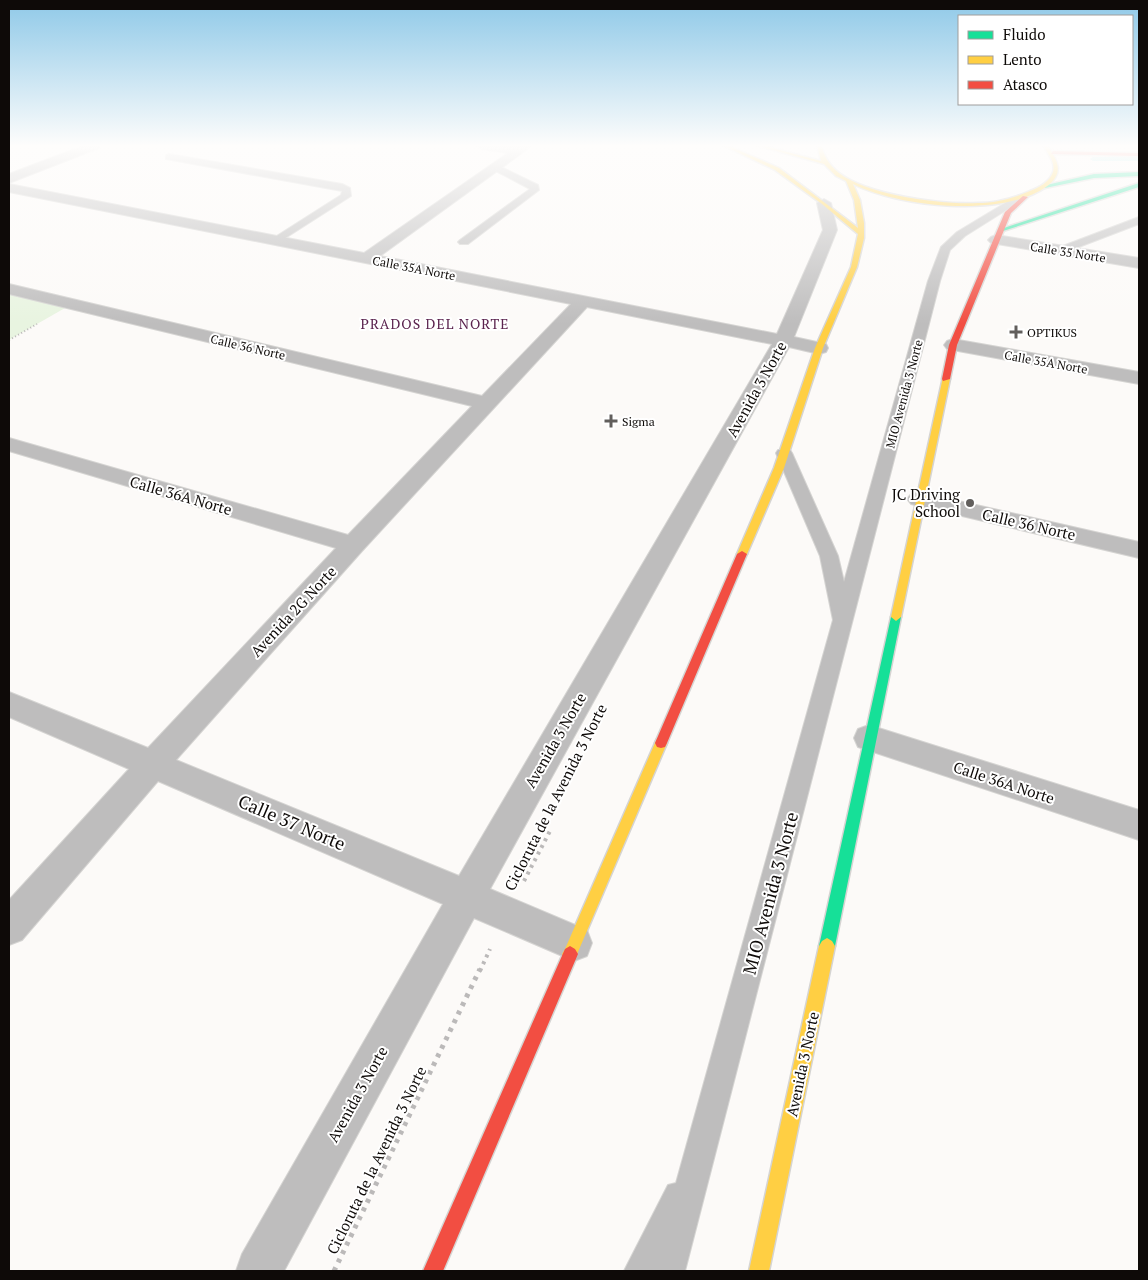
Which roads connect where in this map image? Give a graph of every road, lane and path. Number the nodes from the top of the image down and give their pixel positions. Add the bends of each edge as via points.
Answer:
1 (93, 205) edge
2 (332, 205) edge
3 (442, 205) edge
4 (514, 205) edge
5 (824, 205) edge
6 (826, 205) edge
7 (859, 205) edge
8 (1009, 205) edge
9 (1014, 205) edge
10 (1083, 205) edge
11 (1139, 220) edge
12 (861, 233) junction
13 (998, 235) junction
14 (276, 241) junction
15 (464, 242) dead end
16 (1059, 250) junction
17 (366, 258) junction
18 (1139, 263) edge
19 (9, 289) edge
20 (583, 300) junction
21 (783, 341) junction
22 (953, 345) junction
23 (819, 348) junction
24 (1139, 378) edge
25 (488, 404) junction
26 (9, 444) edge
27 (784, 453) junction
28 (919, 499) junction
29 (353, 545) junction
30 (1139, 550) edge
31 (843, 622) junction
32 (9, 704) edge
33 (869, 738) junction
34 (153, 764) junction
35 (1139, 825) edge
36 (552, 827) dead end
37 (466, 897) junction
38 (507, 914) junction
39 (9, 927) edge
40 (574, 943) junction
41 (697, 1164) junction
42 (769, 1266) edge
43 (259, 1271) edge
44 (334, 1271) edge
45 (433, 1271) edge
46 (641, 1271) edge
47 (668, 1271) edge

1 - 14 street, Calle 35A Norte
2 - 14 lane
3 - 17 street
4 - 15 lane
5 - 21 street, Avenida 3 Norte via 830,230
6 - 12 main road
7 - 12 main road
8 - 31 lane, MIO Avenida 3 Norte via 966,231 945,249
9 - 13 main road, Avenida 3 Norte
10 - 13 main road
11 - 16 lane
12 - 23 main road via 856,261
13 - 16 street, Calle 35 Norte
13 - 22 main road, Avenida 3 Norte
14 - 17 street, Calle 35A Norte
16 - 18 street, Calle 35 Norte
17 - 20 street, Calle 35A Norte
19 - 25 street, Calle 36 Norte
20 - 21 street, Calle 35A Norte
20 - 25 street, Avenida 2G Norte
21 - 23 street, Calle 35A Norte
21 - 37 street, Avenida 3 Norte
22 - 24 street, Calle 35A Norte
22 - 28 main road, Avenida 3 Norte
23 - 27 main road
25 - 29 street, Avenida 2G Norte
26 - 29 street, Calle 36A Norte
27 - 31 lane, MIO Avenida 3 Norte via 829,556
27 - 40 main road
28 - 30 street, Calle 36 Norte
28 - 33 main road, Avenida 3 Norte
29 - 34 street, Avenida 2G Norte
31 - 41 lane, MIO Avenida 3 Norte
32 - 34 street, Calle 37 Norte
33 - 35 street, Calle 36A Norte
33 - 42 main road, Avenida 3 Norte
34 - 37 street, Calle 37 Norte
34 - 39 street, Avenida 2G Norte
36 - 38 path, Cicloruta de la Avenida 3 Norte
37 - 38 street, Calle 37 Norte
37 - 43 street, Avenida 3 Norte
38 - 40 street, Calle 37 Norte
38 - 44 path, Cicloruta de la Avenida 3 Norte
40 - 45 main road
41 - 46 lane, MIO Avenida 3 Norte
41 - 47 lane, MIO Avenida 3 Norte

